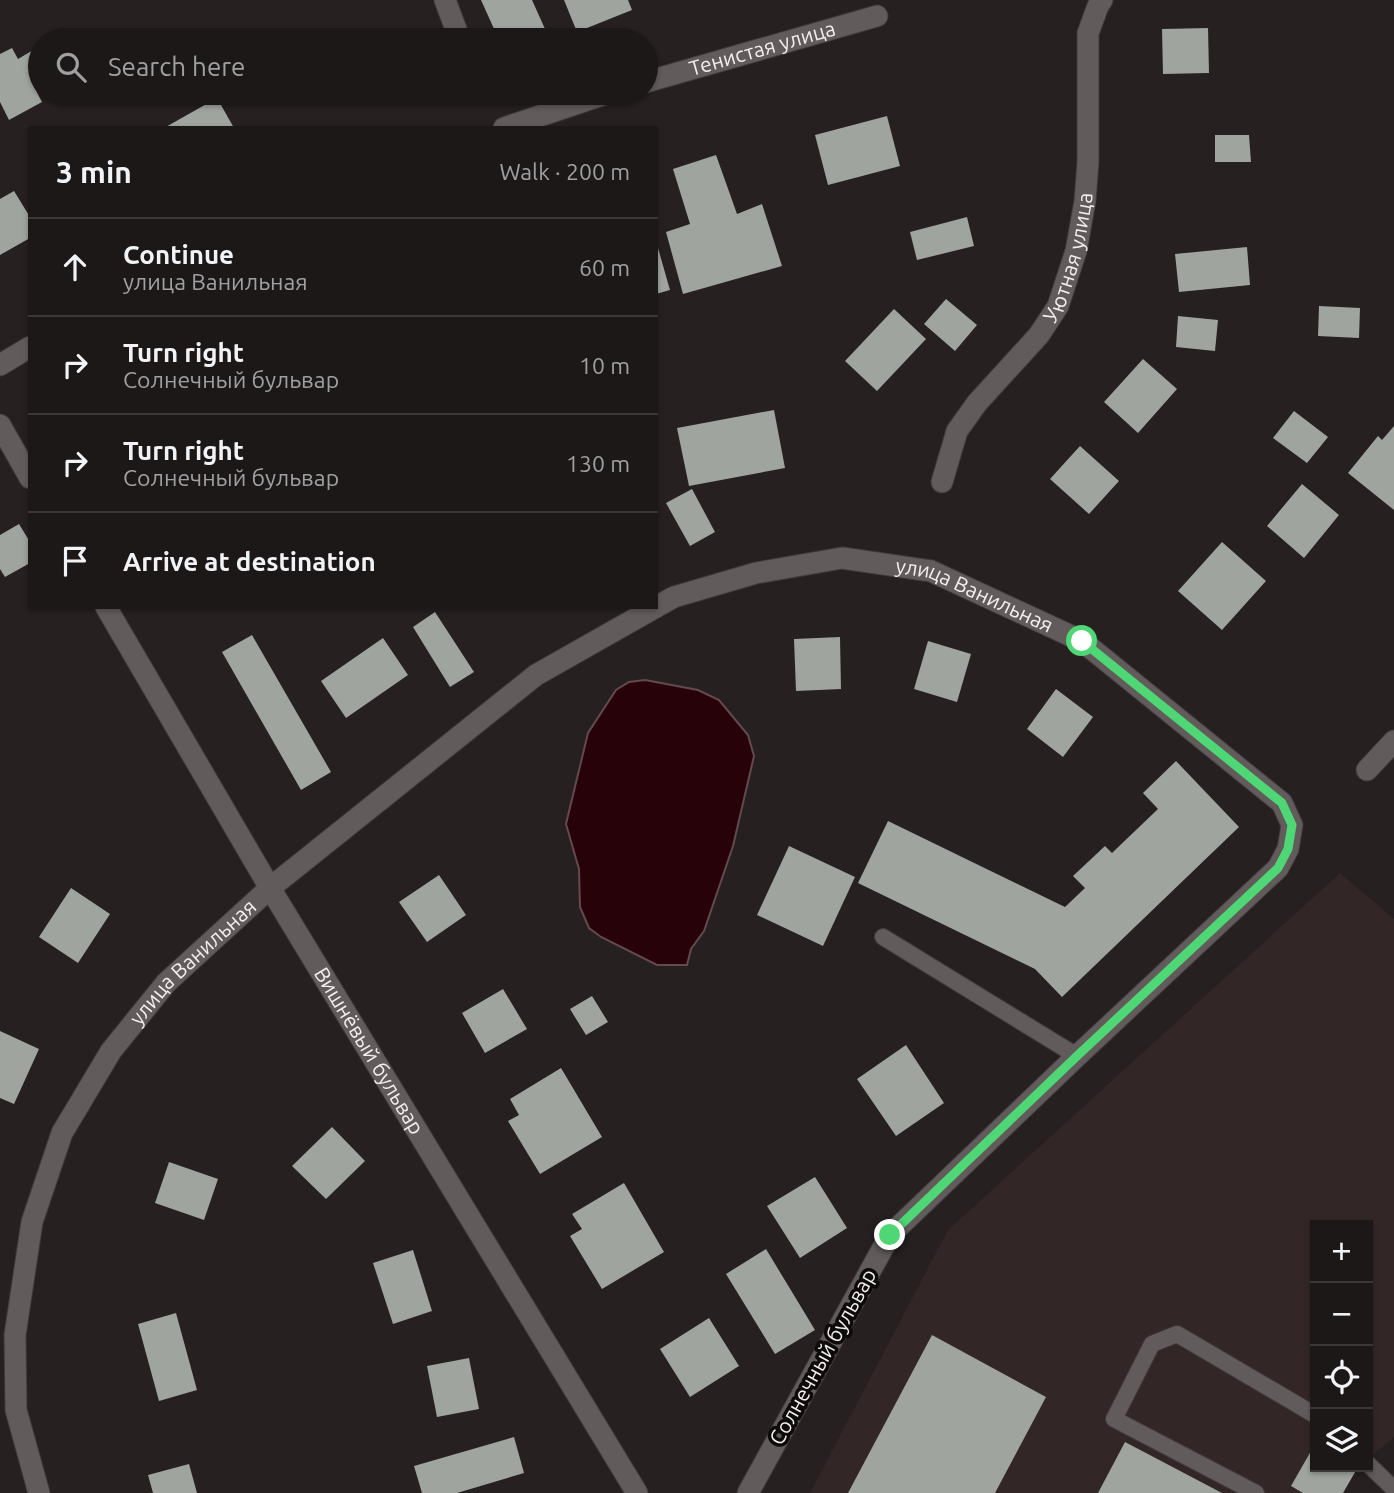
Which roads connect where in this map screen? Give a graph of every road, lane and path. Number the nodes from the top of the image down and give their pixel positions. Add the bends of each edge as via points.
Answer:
1 (445, 0) edge
2 (1102, 0) edge
3 (877, 16) dead end
4 (456, 28) edge
5 (658, 79) edge
6 (572, 105) edge
7 (510, 126) edge
8 (28, 348) edge
9 (0, 365) edge
10 (0, 425) edge
11 (28, 474) edge
12 (942, 482) dead end
13 (658, 606) edge
14 (107, 609) edge
15 (653, 609) edge
16 (1394, 741) edge
17 (1367, 769) dead end
18 (1282, 803) joint
19 (270, 888) junction
20 (883, 937) dead end
21 (1077, 1056) junction
22 (1310, 1412) edge
23 (1373, 1469) edge
24 (1394, 1489) edge
25 (39, 1493) edge
26 (637, 1493) edge
27 (748, 1493) edge
28 (1256, 1493) edge

1 - 4 street
2 - 12 street, Уютная улица via 1088,33 1085,201 1062,295 1040,335 957,430
3 - 5 street, Тенистая улица
6 - 7 street
8 - 9 street
10 - 11 street
13 - 18 street, улица Ванильная via 756,573 842,558 931,572 1082,641
14 - 19 street, Вишнёвый бульвар
15 - 19 street, улица Ванильная via 536,676
16 - 17 street
18 - 21 street, Солнечный бульвар via 1292,825 1288,849 1278,868
19 - 25 street, улица Ванильная via 166,983 111,1051 62,1133 32,1222 15,1335 16,1410
19 - 26 street, Вишнёвый бульвар
20 - 21 lane
21 - 27 street, Солнечный бульвар via 890,1235
22 - 28 lane via 1177,1334 1152,1344 1114,1419
23 - 24 lane

